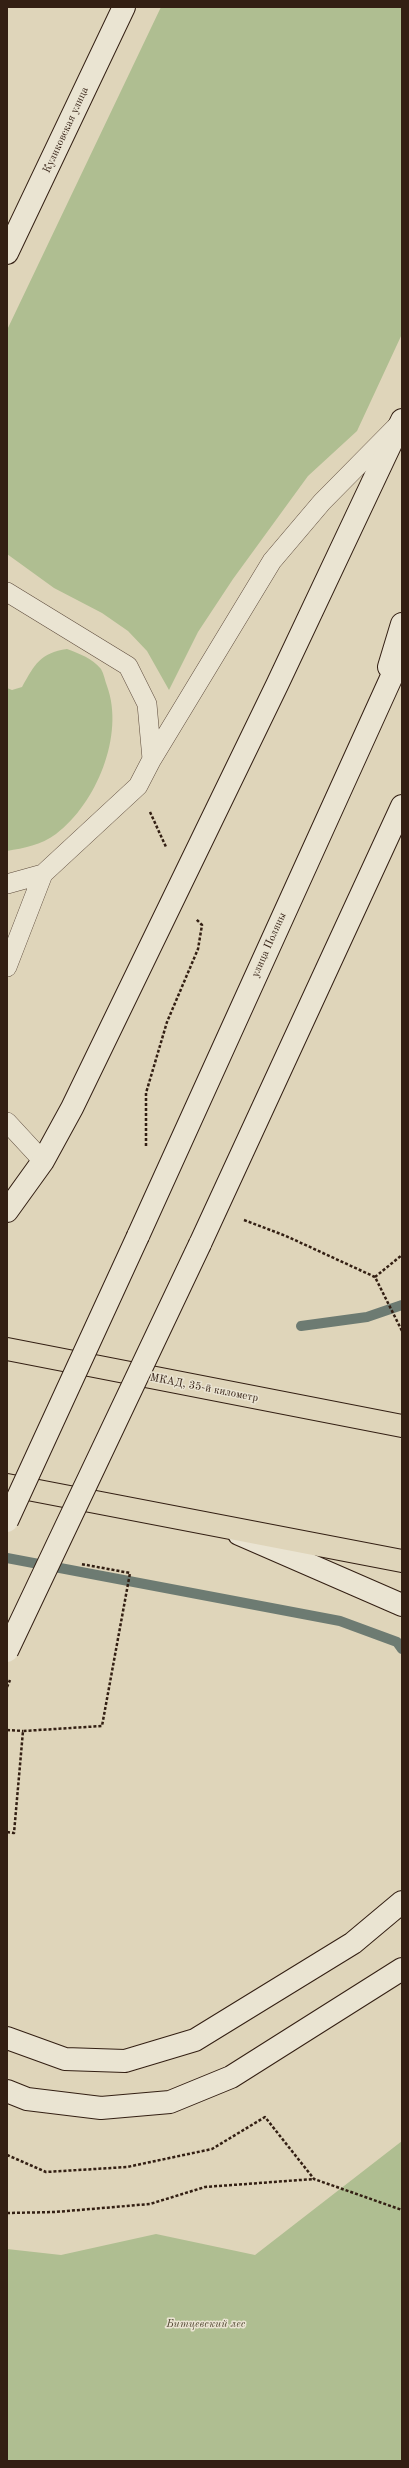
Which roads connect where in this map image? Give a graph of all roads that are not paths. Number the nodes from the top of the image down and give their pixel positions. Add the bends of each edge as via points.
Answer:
1 (124, 7) edge
2 (7, 253) edge
3 (402, 420) edge
4 (7, 592) edge
5 (402, 624) edge
6 (402, 654) edge
7 (379, 703) junction
8 (152, 759) junction
9 (402, 806) edge
10 (43, 874) junction
11 (7, 884) edge
12 (7, 967) edge
13 (7, 1122) edge
14 (43, 1161) junction
15 (7, 1211) edge
16 (7, 1350) edge
17 (402, 1426) edge
18 (7, 1485) edge
19 (7, 1521) edge
20 (219, 1526) junction
21 (402, 1561) edge
22 (402, 1605) edge
23 (7, 1651) edge
24 (402, 1902) edge
25 (402, 1968) edge
26 (7, 2038) edge
27 (7, 2091) edge

1 - 2 main road, Куликовская улица
3 - 8 lane via 322,502 272,560
3 - 14 main road via 182,881 72,1108
4 - 8 lane via 128,666 147,704
5 - 7 main road
6 - 7 main road, улица Поляны
7 - 19 main road, улица Поляны, bridge
8 - 10 lane via 138,786
9 - 23 main road, bridge via 200,1244
10 - 11 lane
10 - 12 lane
13 - 14 lane
14 - 15 main road
16 - 17 highway, МКАД, 35-й километр
18 - 20 highway
20 - 21 highway
20 - 22 main road
24 - 26 main road via 353,1943 195,2040 125,2061 65,2059
25 - 27 main road via 231,2077 170,2102 101,2108 27,2099

